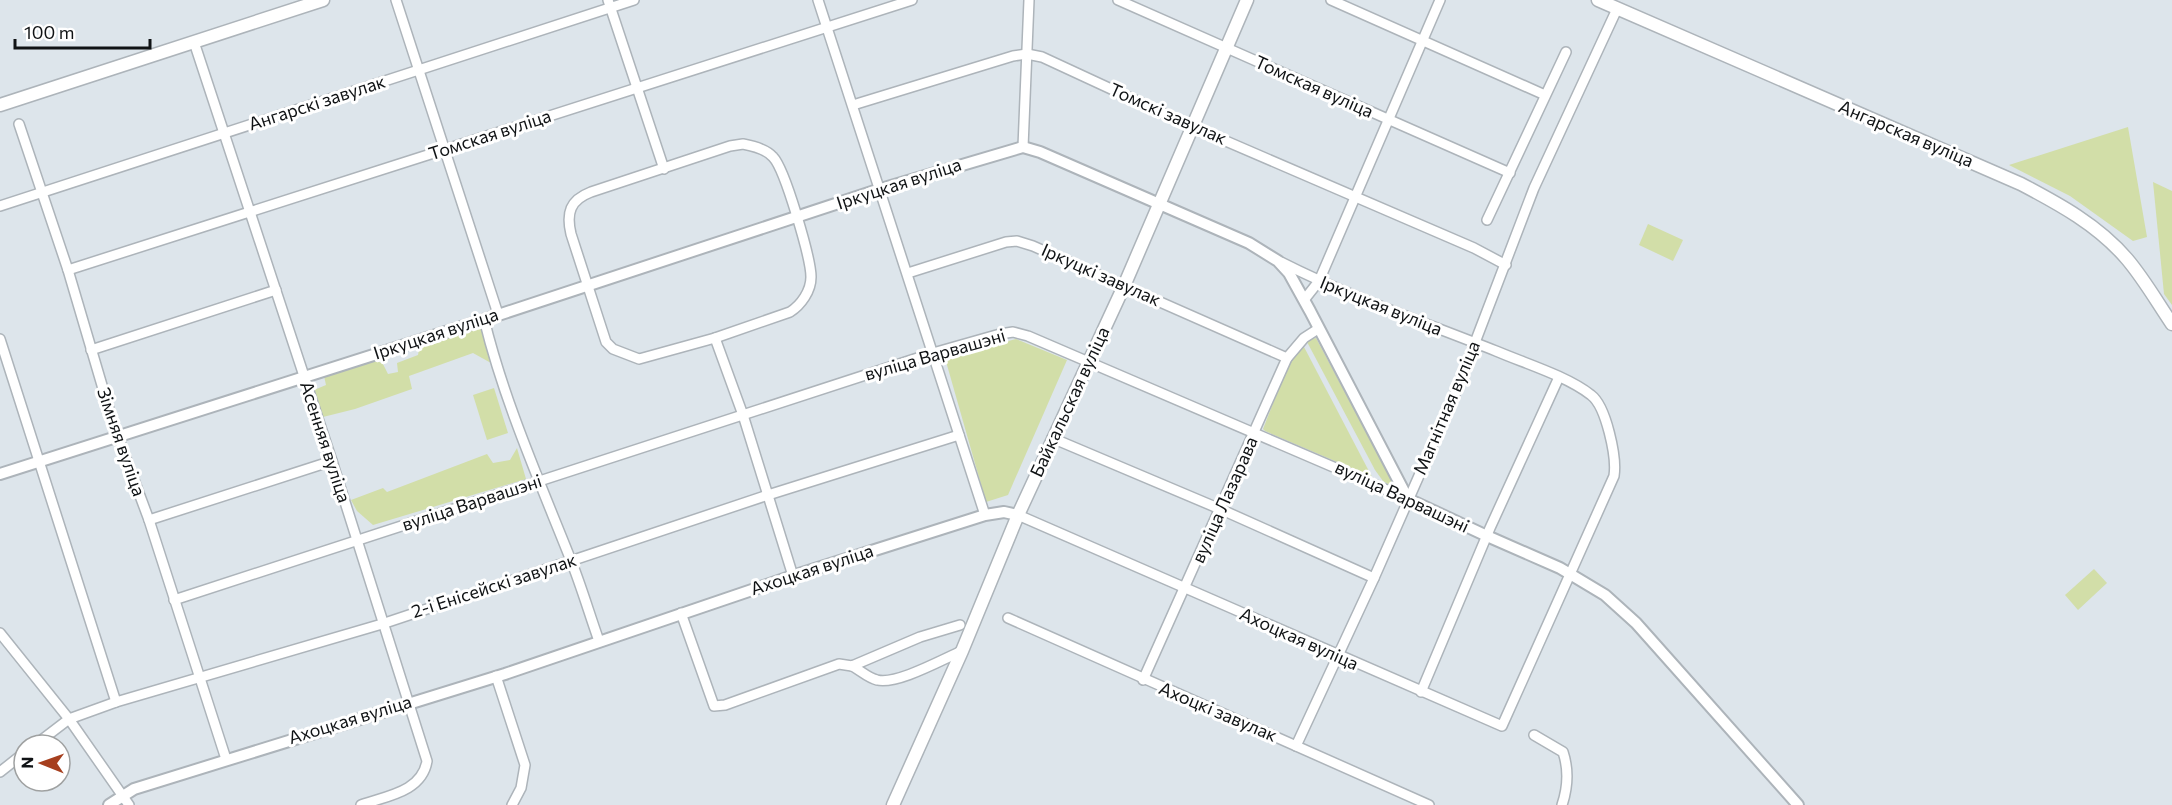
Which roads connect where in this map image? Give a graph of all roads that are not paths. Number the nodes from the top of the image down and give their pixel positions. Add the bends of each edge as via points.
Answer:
1 (322, 0) edge
2 (396, 0) edge
3 (634, 0) edge
4 (818, 0) edge
5 (912, 0) edge
6 (1029, 0) edge
7 (1118, 0) edge
8 (1247, 0) edge
9 (1331, 0) edge
10 (1440, 0) edge
11 (1598, 0) edge
12 (609, 4) edge
13 (1617, 9) junction
14 (826, 27) junction
15 (1422, 41) junction
16 (195, 42) junction
17 (1226, 48) junction
18 (1566, 52) dead end
19 (1027, 54) junction
20 (419, 70) junction
21 (638, 88) junction
22 (1545, 95) junction
23 (0, 105) edge
24 (853, 105) junction
25 (1388, 119) junction
26 (19, 124) dead end
27 (1191, 126) junction
28 (225, 133) junction
29 (1023, 147) junction
30 (444, 150) junction
31 (664, 169) junction
32 (1510, 173) junction
33 (881, 189) junction
34 (43, 191) junction
35 (1355, 196) junction
36 (1159, 204) junction
37 (0, 206) edge
38 (250, 211) junction
39 (796, 218) junction
40 (1487, 220) dead end
41 (1278, 261) junction
42 (1506, 265) junction
43 (68, 270) junction
44 (908, 273) junction
45 (1319, 281) junction
46 (588, 284) junction
47 (1124, 286) junction
48 (276, 290) junction
49 (1304, 300) junction
50 (498, 314) junction
51 (484, 319) junction
52 (2172, 324) edge
53 (1318, 329) junction
54 (715, 338) junction
55 (0, 339) edge
56 (1474, 343) junction
57 (91, 350) junction
58 (933, 353) junction
59 (1287, 358) junction
60 (1088, 362) junction
61 (304, 376) junction
62 (1559, 377) junction
63 (743, 415) junction
64 (1256, 432) junction
65 (959, 435) junction
66 (117, 436) junction
67 (1052, 438) junction
68 (332, 461) junction
69 (38, 462) junction
70 (0, 474) edge
71 (538, 481) junction
72 (768, 495) junction
73 (1408, 499) junction
74 (1220, 509) junction
75 (986, 515) junction
76 (1018, 515) junction
77 (149, 520) junction
78 (1487, 536) junction
79 (356, 541) junction
80 (572, 561) junction
81 (1570, 573) junction
82 (794, 576) junction
83 (1374, 578) junction
84 (1186, 587) junction
85 (174, 600) junction
86 (681, 613) junction
87 (1008, 618) dead end
88 (382, 624) junction
89 (960, 625) dead end
90 (0, 633) edge
91 (599, 641) junction
92 (962, 651) junction
93 (1338, 656) junction
94 (852, 666) junction
95 (496, 676) junction
96 (199, 679) junction
97 (1143, 680) junction
98 (1421, 692) junction
99 (116, 702) junction
100 (408, 702) junction
101 (69, 719) junction
102 (51, 733) edge
103 (1534, 735) dead end
104 (1296, 746) junction
105 (225, 759) junction
106 (12, 762) edge
107 (0, 772) edge
108 (126, 801) edge
109 (110, 805) edge
110 (361, 805) edge
111 (512, 805) edge
112 (893, 805) edge
113 (1429, 805) edge
114 (1562, 805) edge
115 (1798, 805) edge

1 - 16 main road
2 - 20 street
3 - 12 street, Ангарскі завулак
4 - 14 street
5 - 14 street, Томская вуліца
6 - 19 street
7 - 17 street, Томская вуліца
8 - 17 main road, Байкальская вуліца
9 - 15 street
10 - 15 street
11 - 13 main road, Ангарская вуліца
12 - 20 street, Ангарскі завулак
12 - 21 street
13 - 42 street, Магнітная вуліца via 1534,188
13 - 52 main road, Ангарская вуліца via 2060,204 2125,257
14 - 21 street, Томская вуліца
14 - 24 street
15 - 22 street
15 - 25 street
16 - 23 main road
16 - 28 street, Асенняя вуліца
17 - 25 street, Томская вуліца
17 - 27 main road, Байкальская вуліца
18 - 22 street
19 - 24 street
19 - 27 street, Томскі завулак via 1042,57
19 - 29 street
20 - 28 street, Ангарскі завулак
20 - 30 street
21 - 30 street, Томская вуліца
21 - 31 street
22 - 32 street
24 - 33 street
25 - 32 street, Томская вуліца
25 - 35 street
26 - 34 street, Зімняя вуліца
27 - 35 street, Томскі завулак
27 - 36 main road, Байкальская вуліца
28 - 34 street, Ангарскі завулак
28 - 38 street, Асенняя вуліца
29 - 33 street, Іркуцкая вуліца
29 - 36 street, Іркуцкая вуліца
30 - 38 street, Томская вуліца
30 - 50 street
31 - 39 street via 730,146 758,147 777,163
31 - 46 street via 585,194 572,207 568,220
32 - 40 street
33 - 39 street, Іркуцкая вуліца
33 - 44 street
34 - 37 street, Ангарскі завулак
34 - 43 street, Зімняя вуліца
35 - 42 street, Томскі завулак
35 - 45 street
36 - 41 street, Іркуцкая вуліца via 1248,243
36 - 47 main road, Байкальская вуліца
38 - 43 street, Томская вуліца
38 - 48 street, Асенняя вуліца
39 - 46 street, Іркуцкая вуліца
39 - 54 street via 811,279 801,305
41 - 45 street, Іркуцкая вуліца
41 - 49 street
42 - 56 street, Магнітная вуліца
43 - 57 street, Зімняя вуліца
44 - 47 street, Іркуцкі завулак via 1017,241
44 - 58 street
45 - 49 street
45 - 56 street, Іркуцкая вуліца
46 - 50 street, Іркуцкая вуліца
46 - 54 street via 606,342 628,356 639,358
47 - 59 street, Іркуцкі завулак
47 - 60 main road, Байкальская вуліца
48 - 57 street
48 - 61 street, Асенняя вуліца
49 - 53 street
50 - 51 street, Іркуцкая вуліца
51 - 61 street, Іркуцкая вуліца
51 - 71 street
53 - 59 street, вуліца Лазарава
53 - 73 street
54 - 63 street
55 - 69 street
56 - 62 street, Іркуцкая вуліца
56 - 73 street, Магнітная вуліца
57 - 66 street, Зімняя вуліца
58 - 60 street, вуліца Варвашэні via 1013,332
58 - 63 street, вуліца Варвашэні
58 - 65 street
59 - 64 street, вуліца Лазарава
60 - 64 street, вуліца Варвашэні
60 - 67 main road, Байкальская вуліца
61 - 66 street, Іркуцкая вуліца
61 - 68 street, Асенняя вуліца
62 - 78 street
62 - 81 street, Іркуцкая вуліца via 1591,394 1600,404 1616,468
63 - 71 street, вуліца Варвашэні
63 - 72 street
64 - 73 street, вуліца Варвашэні
64 - 74 street, вуліца Лазарава
65 - 72 street, 2-і Енісейскі завулак
65 - 75 street
66 - 69 street, Іркуцкая вуліца
66 - 77 street, Зімняя вуліца
67 - 74 street
67 - 76 main road, Байкальская вуліца
68 - 77 street
68 - 79 street, Асенняя вуліца
69 - 70 street, Іркуцкая вуліца
69 - 99 street
71 - 79 street, вуліца Варвашэні
71 - 80 street
72 - 80 street, 2-і Енісейскі завулак
72 - 82 street
73 - 78 street, вуліца Варвашэні
73 - 83 street, Магнітная вуліца
74 - 83 street
74 - 84 street, вуліца Лазарава
75 - 76 street, Ахоцкая вуліца
75 - 82 street, Ахоцкая вуліца
76 - 84 street, Ахоцкая вуліца
76 - 92 main road, Байкальская вуліца
77 - 85 street, Зімняя вуліца
78 - 81 street, вуліца Варвашэні
78 - 98 street
79 - 85 street, вуліца Варвашэні
79 - 88 street, Асенняя вуліца
80 - 88 street, 2-і Енісейскі завулак
80 - 91 street
81 - 98 street, Ахоцкая вуліца via 1502,726
81 - 115 street, вуліца Варвашэні via 1605,595 1636,623
82 - 86 street, Ахоцкая вуліца
83 - 93 street, Магнітная вуліца
84 - 93 street, Ахоцкая вуліца
84 - 97 street, вуліца Лазарава
85 - 96 street, Зімняя вуліца
86 - 91 street, Ахоцкая вуліца
86 - 94 street via 714,706 839,664
87 - 97 street, Ахоцкі завулак
88 - 96 street, 2-і Енісейскі завулак
88 - 100 street, Асенняя вуліца
89 - 94 street
90 - 101 street
91 - 95 street, Ахоцкая вуліца
92 - 94 street via 887,681 878,681
92 - 112 main road, Байкальская вуліца
93 - 98 street, Ахоцкая вуліца
93 - 104 street, Магнітная вуліца
95 - 100 street, Ахоцкая вуліца
95 - 111 street via 525,765 521,788
96 - 99 street, 2-і Енісейскі завулак
96 - 105 street, Зімняя вуліца
97 - 104 street, Ахоцкі завулак
99 - 101 street, 2-і Енісейскі завулак
100 - 105 street, Ахоцкая вуліца
100 - 110 street, Асенняя вуліца via 427,761 425,770 415,786
101 - 102 street, 2-і Енісейскі завулак
101 - 108 street
103 - 114 street via 1563,752 1567,790
104 - 113 street, Ахоцкі завулак
105 - 108 street, Ахоцкая вуліца via 134,789
106 - 107 street
108 - 109 street, Ахоцкая вуліца

